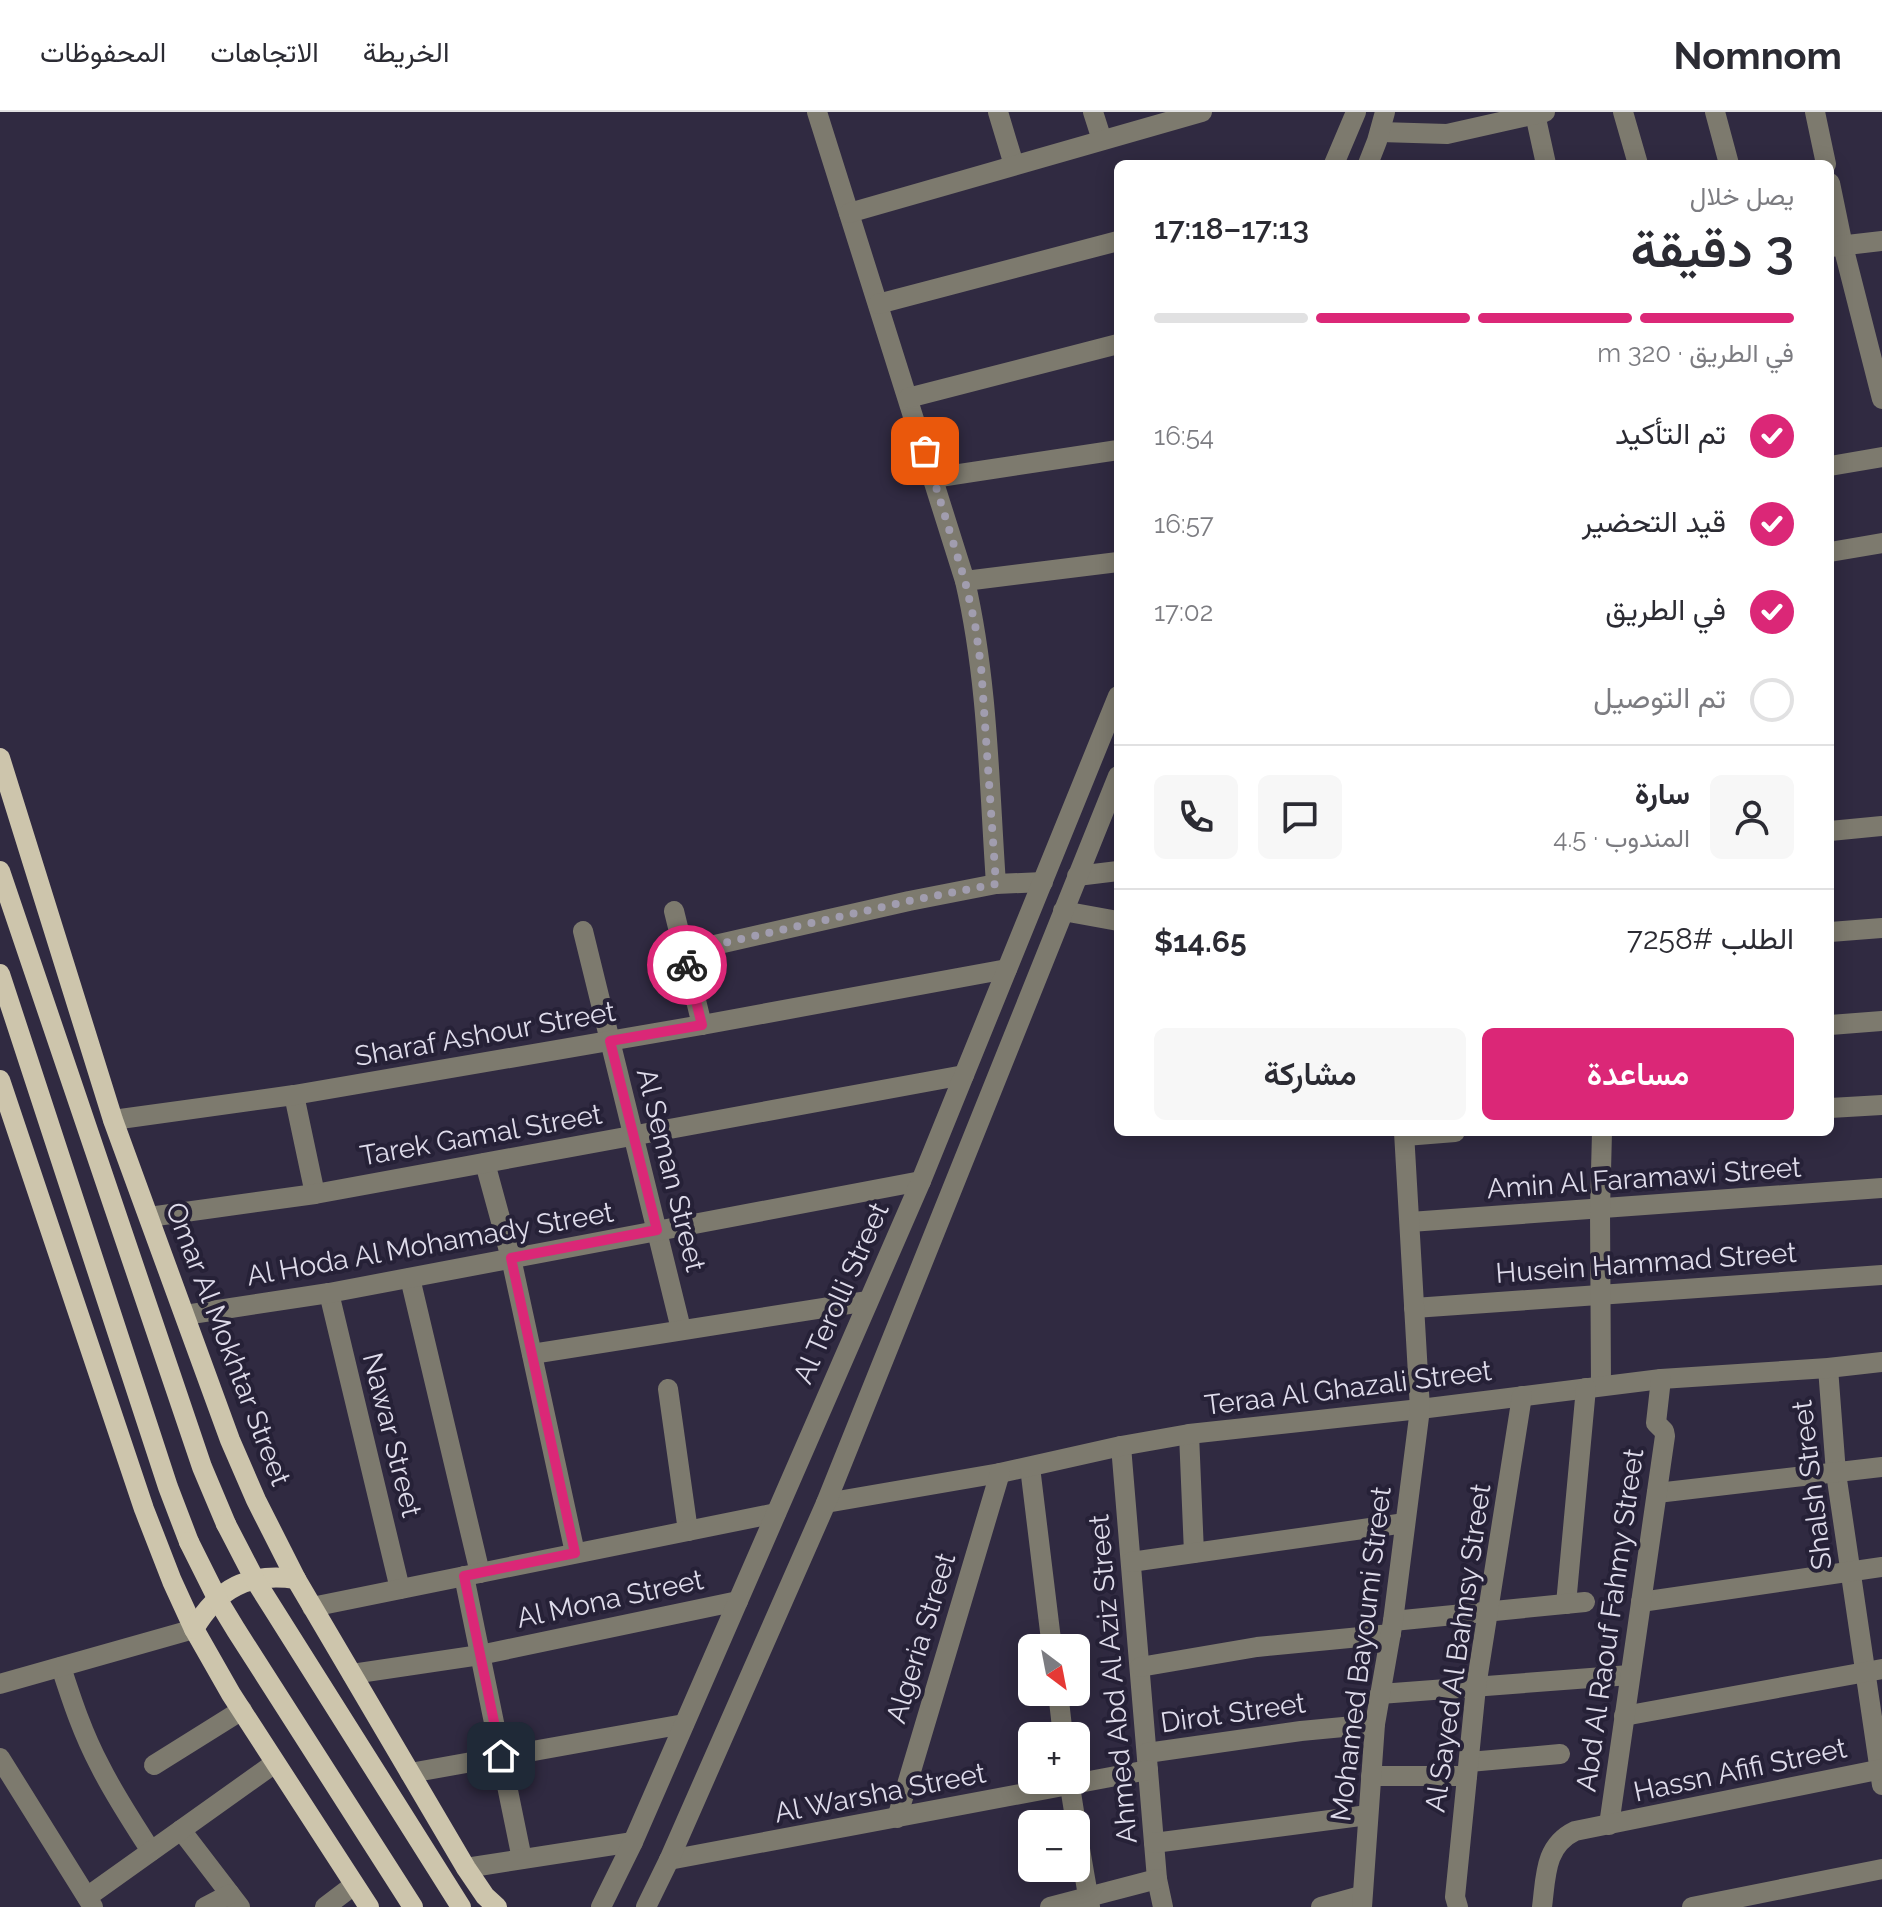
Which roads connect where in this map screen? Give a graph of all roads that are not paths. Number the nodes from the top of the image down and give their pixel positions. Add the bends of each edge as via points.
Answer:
1 (817, 112) edge
2 (998, 112) edge
3 (1093, 112) edge
4 (1202, 112) edge
5 (1356, 112) edge
6 (1623, 112) edge
7 (1715, 112) edge
8 (1815, 112) edge
9 (1540, 113) edge
10 (1178, 115) edge
11 (1382, 122) edge
12 (1102, 140) junction
13 (1336, 160) edge
14 (1369, 160) edge
15 (1546, 160) edge
16 (1637, 160) edge
17 (1728, 160) edge
18 (1825, 160) edge
19 (1014, 165) junction
20 (849, 213) junction
21 (1834, 226) edge
22 (1882, 241) edge
23 (1114, 242) edge
24 (1836, 247) edge
25 (878, 304) junction
26 (1114, 345) edge
27 (908, 398) junction
28 (1882, 399) edge
29 (1114, 451) edge
30 (1882, 457) edge
31 (1834, 465) edge
32 (933, 478) junction
33 (1882, 543) edge
34 (1834, 551) edge
35 (1114, 562) edge
36 (965, 581) junction
37 (1114, 706) edge
38 (0, 758) edge
39 (1111, 809) edge
40 (1882, 826) edge
41 (1834, 831) edge
42 (0, 871) edge
43 (1114, 871) edge
44 (1077, 876) junction
45 (1043, 882) junction
46 (996, 884) junction
47 (674, 911) dead end
48 (1063, 911) junction
49 (1114, 920) edge
50 (1882, 928) edge
51 (583, 931) dead end
52 (1834, 932) edge
53 (684, 952) junction
54 (1007, 969) junction
55 (0, 974) edge
56 (1882, 1021) edge
57 (702, 1025) junction
58 (1834, 1025) edge
59 (610, 1041) junction
60 (964, 1075) junction
61 (0, 1080) edge
62 (294, 1095) junction
63 (1882, 1105) edge
64 (1834, 1108) edge
65 (6, 1119) edge
66 (113, 1120) junction
67 (633, 1136) junction
68 (1404, 1136) edge
69 (1602, 1136) edge
70 (485, 1163) junction
71 (921, 1181) junction
72 (1882, 1188) edge
73 (315, 1194) junction
74 (1600, 1210) junction
75 (149, 1217) junction
76 (903, 1220) junction
77 (1410, 1222) junction
78 (657, 1230) junction
79 (934, 1233) junction
80 (511, 1258) junction
81 (1882, 1275) edge
82 (410, 1278) junction
83 (329, 1293) junction
84 (1600, 1294) junction
85 (868, 1301) junction
86 (1414, 1308) junction
87 (185, 1315) junction
88 (681, 1329) junction
89 (532, 1354) junction
90 (1882, 1362) edge
91 (1828, 1368) junction
92 (1661, 1379) junction
93 (1594, 1387) junction
94 (668, 1389) dead end
95 (1522, 1396) junction
96 (1420, 1409) junction
97 (1189, 1434) junction
98 (1121, 1446) junction
99 (1030, 1467) junction
100 (1882, 1467) edge
101 (1000, 1473) junction
102 (1836, 1473) junction
103 (1657, 1493) junction
104 (826, 1503) junction
105 (776, 1513) junction
106 (1405, 1523) junction
107 (688, 1531) junction
108 (575, 1553) junction
109 (1194, 1553) junction
110 (1131, 1562) junction
111 (1882, 1567) edge
112 (1850, 1571) junction
113 (472, 1574) junction
114 (296, 1579) junction
115 (400, 1589) junction
116 (738, 1601) junction
117 (1641, 1602) junction
118 (312, 1607) junction
119 (1489, 1612) junction
120 (1392, 1628) junction
121 (194, 1629) junction
122 (1050, 1634) edge
123 (480, 1655) junction
124 (61, 1667) junction
125 (1140, 1667) junction
126 (1874, 1671) edge
127 (352, 1674) junction
128 (1630, 1675) junction
129 (0, 1684) edge
130 (1476, 1687) junction
131 (1380, 1694) junction
132 (242, 1710) junction
133 (1624, 1716) junction
134 (684, 1724) junction
135 (1375, 1724) junction
136 (1560, 1754) dead end
137 (501, 1756) junction
138 (0, 1758) edge
139 (1147, 1762) junction
140 (275, 1763) junction
141 (154, 1765) dead end
142 (1468, 1769) junction
143 (410, 1773) junction
144 (1881, 1775) edge
145 (1371, 1776) junction
146 (1090, 1777) edge
147 (1018, 1793) edge
148 (1368, 1815) junction
149 (897, 1818) junction
150 (1609, 1825) junction
151 (181, 1830) junction
152 (633, 1842) junction
153 (1154, 1843) junction
154 (151, 1851) junction
155 (522, 1859) junction
156 (669, 1860) junction
157 (466, 1868) junction
158 (1882, 1869) edge
159 (1157, 1879) junction
160 (1086, 1882) edge
161 (354, 1885) junction
162 (235, 1900) edge
163 (1362, 1901) edge
164 (90, 1902) edge
165 (1089, 1903) edge
166 (205, 1907) edge
167 (325, 1907) edge
168 (369, 1907) edge
169 (413, 1907) edge
170 (461, 1907) edge
171 (497, 1907) edge
172 (601, 1907) edge
173 (646, 1907) edge
174 (1050, 1907) edge
175 (1163, 1907) edge
176 (1321, 1907) edge
177 (1458, 1907) edge
178 (1542, 1907) edge
179 (1692, 1907) edge

1 - 20 street
2 - 19 street
3 - 12 street
4 - 10 street
5 - 13 street
6 - 16 street
7 - 17 street
8 - 18 street
9 - 11 street via 1447,134
9 - 15 street
10 - 12 street
11 - 14 street
12 - 19 street
19 - 20 street
20 - 25 street
21 - 24 street
22 - 24 street
23 - 25 street
24 - 28 street
25 - 27 street
26 - 27 street
27 - 32 street
29 - 32 street
30 - 31 street
32 - 36 street
33 - 34 street
35 - 36 street
36 - 46 street via 981,666
37 - 45 street, Al Terolli Street
38 - 66 main road, Omar Al Mokhtar Street
39 - 44 street
40 - 41 street
42 - 170 main road, bridge via 202,1467 226,1524 255,1580
43 - 44 street
44 - 48 street
45 - 46 street
45 - 54 street, Al Terolli Street
46 - 53 street
47 - 53 street
48 - 49 street
48 - 79 street
50 - 52 street
51 - 59 street, Al Seman Street
53 - 57 street
54 - 57 street, Sharaf Ashour Street
54 - 60 street, Al Terolli Street
55 - 169 main road, bridge via 189,1542 230,1621
56 - 58 street
57 - 59 street, Sharaf Ashour Street
59 - 62 street, Sharaf Ashour Street
59 - 67 street, Al Seman Street
60 - 67 street, Tarek Gamal Street
60 - 71 street, Al Terolli Street
61 - 65 main road
62 - 66 street, Sharaf Ashour Street
62 - 73 street
63 - 64 street
65 - 121 main road via 144,1509
66 - 75 main road, Omar Al Mokhtar Street
67 - 70 street, Tarek Gamal Street
67 - 78 street, Al Seman Street
68 - 77 street, Mohamed Bayoumi Street
69 - 74 street
70 - 73 street, Tarek Gamal Street
70 - 80 street
71 - 76 street, Al Terolli Street
71 - 78 street, Al Hoda Al Mohamady Street
72 - 74 street, Amin Al Faramawi Street
73 - 75 street, Tarek Gamal Street
74 - 77 street, Amin Al Faramawi Street
74 - 84 street
75 - 87 main road, Omar Al Mokhtar Street
76 - 79 street
76 - 85 street, Al Terolli Street
77 - 86 street, Mohamed Bayoumi Street
78 - 80 street, Al Hoda Al Mohamady Street
78 - 88 street, Al Seman Street
79 - 104 street
80 - 82 street, Al Hoda Al Mohamady Street
80 - 89 street
81 - 84 street, Husein Hammad Street
82 - 83 street, Al Hoda Al Mohamady Street
82 - 113 street
83 - 87 street, Al Hoda Al Mohamady Street
83 - 115 street, Nawar Street
84 - 86 street, Husein Hammad Street
84 - 93 street
85 - 88 street
85 - 105 street, Al Terolli Street
86 - 96 street, Mohamed Bayoumi Street
87 - 114 main road, Omar Al Mokhtar Street via 230,1440
88 - 89 street
89 - 108 street
90 - 91 street, Teraa Al Ghazali Street
91 - 92 street, Teraa Al Ghazali Street
91 - 102 street, Shalsh Street
92 - 93 street, Teraa Al Ghazali Street
92 - 103 street, Abd Al Raouf Fahmy Street via 1656,1423 1665,1436
93 - 95 street, Teraa Al Ghazali Street
93 - 119 street via 1576,1603
94 - 107 street
95 - 96 street, Teraa Al Ghazali Street
95 - 119 street, Al Sayed Al Bahnsy Street
96 - 97 street, Teraa Al Ghazali Street
96 - 106 street, Mohamed Bayoumi Street
97 - 98 street, Teraa Al Ghazali Street
97 - 109 street
98 - 99 street, Teraa Al Ghazali Street
98 - 110 street, Ahmed Abd Al Aziz Street
99 - 101 street, Teraa Al Ghazali Street
99 - 122 street
100 - 102 street
101 - 104 street, Teraa Al Ghazali Street
101 - 149 street, Algeria Street
102 - 103 street
102 - 112 street, Shalsh Street
103 - 117 street, Abd Al Raouf Fahmy Street
104 - 156 street
105 - 107 street
105 - 116 street, Al Terolli Street
106 - 109 street
106 - 120 street, Mohamed Bayoumi Street
107 - 108 street
108 - 113 street
109 - 110 street
110 - 125 street, Ahmed Abd Al Aziz Street
111 - 112 street
112 - 117 street
112 - 126 street, Shalsh Street
113 - 115 street
113 - 123 street
114 - 118 main road, Omar Al Mokhtar Street
114 - 121 main road via 244,1582 214,1600
115 - 118 street
116 - 123 street, Al Mona Street
116 - 134 street, Al Terolli Street
117 - 128 street, Abd Al Raouf Fahmy Street
118 - 127 main road, Omar Al Mokhtar Street
119 - 120 street
119 - 130 street, Al Sayed Al Bahnsy Street
120 - 125 street
120 - 131 street, Mohamed Bayoumi Street
121 - 124 street
121 - 132 main road
123 - 127 street, Al Mona Street
123 - 137 street
124 - 129 street
124 - 154 street via 98,1763
125 - 139 street, Ahmed Abd Al Aziz Street
126 - 133 street
126 - 144 street, Shalsh Street
127 - 143 main road, Omar Al Mokhtar Street
128 - 130 street
128 - 133 street, Abd Al Raouf Fahmy Street
130 - 131 street
130 - 142 street, Al Sayed Al Bahnsy Street
131 - 135 street, Mohamed Bayoumi Street
132 - 140 main road
132 - 141 street
133 - 150 street, Abd Al Raouf Fahmy Street
134 - 137 street
134 - 152 street, Al Terolli Street
135 - 139 street, Dirot Street via 1301,1731
135 - 145 street, Mohamed Bayoumi Street
136 - 142 street
137 - 143 street
137 - 155 street
138 - 164 street
139 - 146 street, Al Warsha Street
139 - 153 street, Ahmed Abd Al Aziz Street
140 - 151 street
140 - 161 main road
142 - 145 street
142 - 177 street, Al Sayed Al Bahnsy Street
143 - 157 main road, Omar Al Mokhtar Street
144 - 150 street, Hassn Afifi Street
145 - 148 street, Mohamed Bayoumi Street
147 - 149 street, Al Warsha Street
148 - 153 street
148 - 163 street, Mohamed Bayoumi Street
149 - 156 street, Al Warsha Street
150 - 178 street, Hassn Afifi Street via 1575,1831 1559,1841 1548,1860
151 - 154 street
151 - 162 street
152 - 155 street
152 - 172 street, Al Terolli Street
153 - 159 street, Ahmed Abd Al Aziz Street
154 - 164 street
155 - 157 street
156 - 173 street
157 - 171 main road, Omar Al Mokhtar Street
158 - 179 street
159 - 165 street
159 - 175 street, Ahmed Abd Al Aziz Street
160 - 165 street
161 - 167 street
161 - 168 main road
162 - 166 street
163 - 176 street
165 - 174 street

